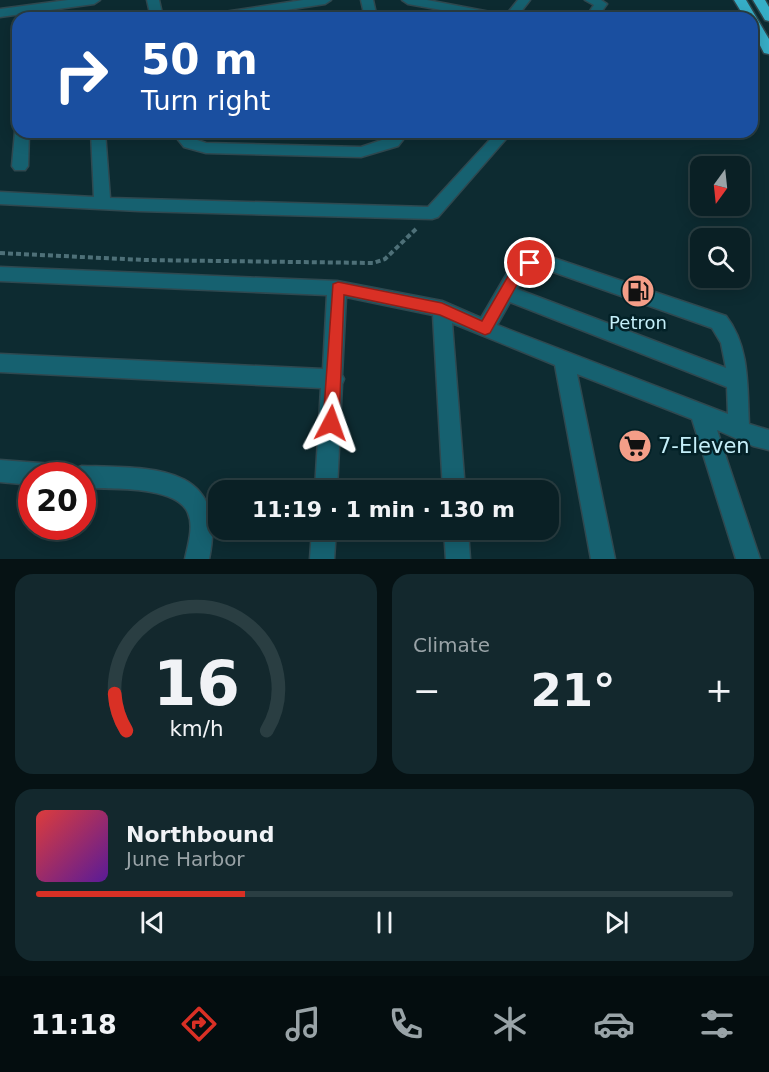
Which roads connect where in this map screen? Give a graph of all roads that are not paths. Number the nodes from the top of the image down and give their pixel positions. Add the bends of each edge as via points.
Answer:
1 (325, 0) edge
2 (408, 0) edge
3 (524, 0) edge
4 (593, 0) edge
5 (759, 0) edge
6 (92, 3) edge
7 (40, 12) edge
8 (249, 12) edge
9 (473, 12) edge
10 (515, 12) edge
11 (595, 12) edge
12 (769, 17) edge
13 (758, 31) edge
14 (769, 50) edge
15 (22, 138) edge
16 (98, 138) edge
17 (184, 138) edge
18 (397, 138) edge
19 (500, 138) edge
20 (20, 166) dead end
21 (0, 198) edge
22 (102, 203) junction
23 (0, 274) edge
24 (338, 288) junction
25 (505, 292) junction
26 (442, 309) junction
27 (485, 329) junction
28 (564, 359) junction
29 (0, 363) edge
30 (334, 379) junction
31 (736, 381) junction
32 (700, 412) junction
33 (739, 429) junction
34 (769, 440) edge
35 (0, 471) edge
36 (18, 472) edge
37 (96, 478) edge
38 (327, 480) edge
39 (453, 480) edge
40 (323, 540) edge
41 (457, 540) edge
42 (197, 559) edge
43 (322, 559) edge
44 (458, 559) edge
45 (603, 559) edge
46 (748, 559) edge

1 - 8 street
2 - 9 street
3 - 10 street
4 - 11 street via 601,4
5 - 12 highway
6 - 7 street
13 - 14 highway
15 - 20 street
16 - 22 street
17 - 18 street via 206,148 361,152
19 - 22 street via 432,213
21 - 22 street
23 - 24 street
24 - 26 street
24 - 30 street
25 - 27 street
25 - 31 street
25 - 31 street via 519,268 542,261 718,322 733,344
26 - 27 street
26 - 39 street
27 - 28 street
28 - 32 street
28 - 45 street
29 - 30 street
30 - 38 street
31 - 33 street
32 - 33 street
32 - 46 street
33 - 34 street
35 - 36 street
37 - 42 street via 172,484 189,493 200,512
40 - 43 street
41 - 44 street

